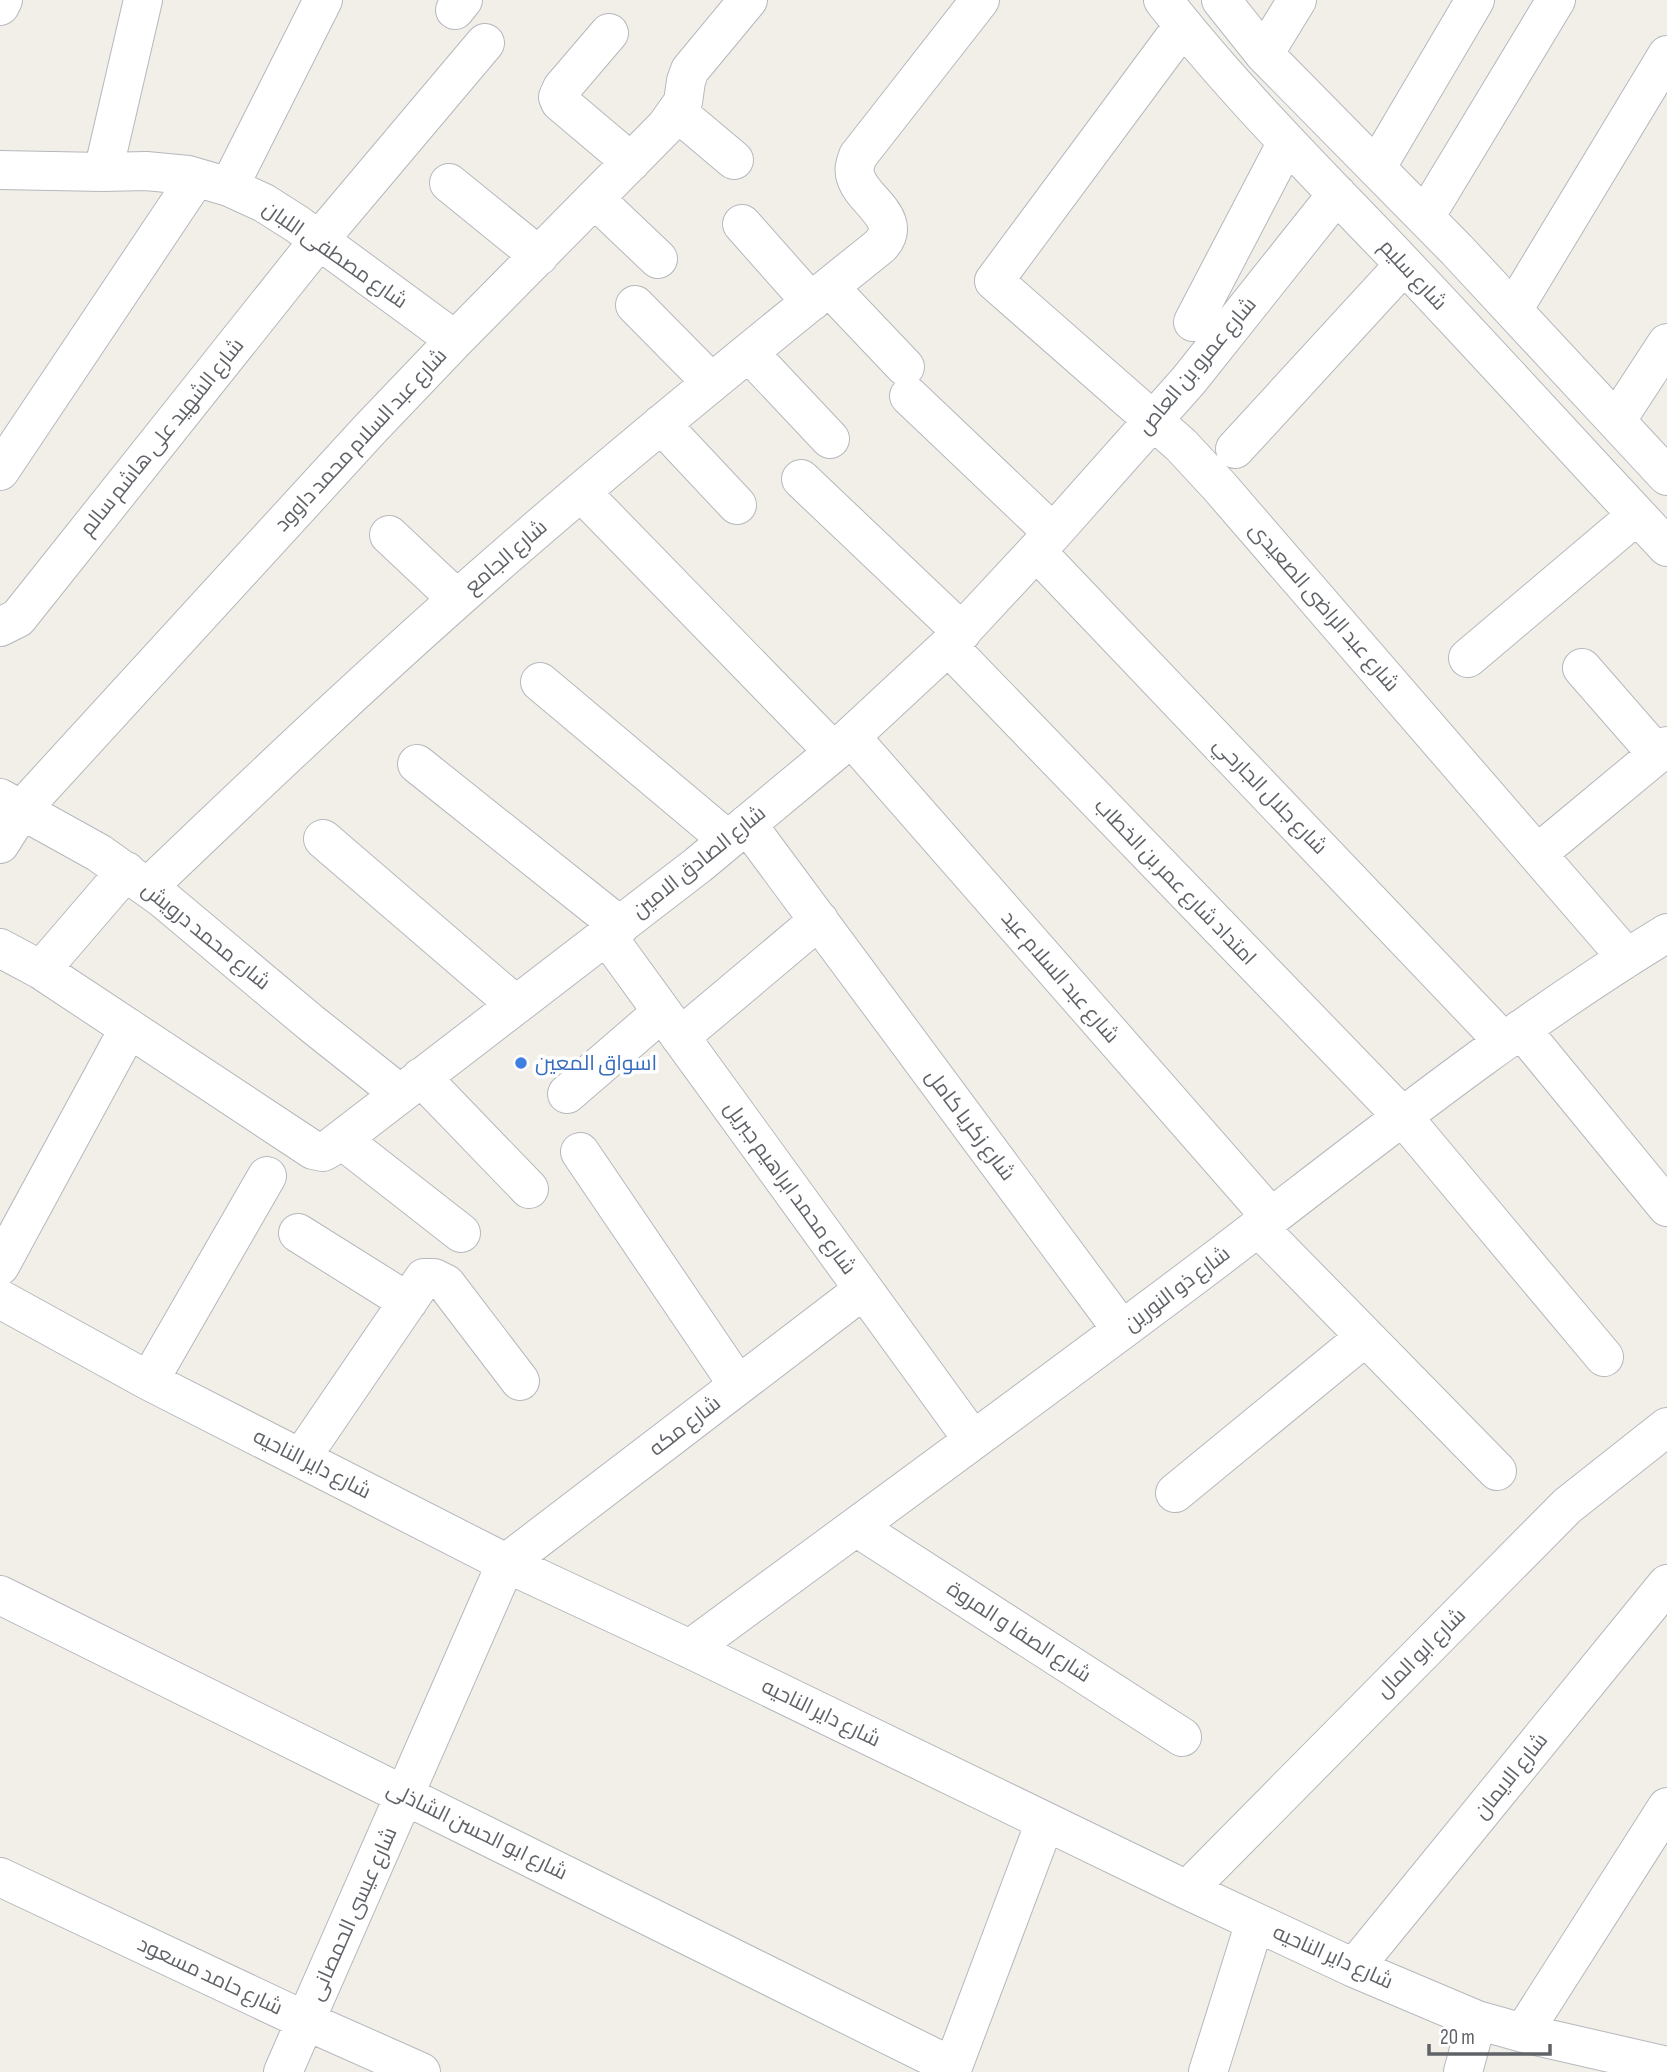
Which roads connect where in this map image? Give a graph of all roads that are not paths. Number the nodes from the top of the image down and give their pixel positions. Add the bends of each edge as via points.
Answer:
1 (3, 0) edge
2 (143, 0) edge
3 (323, 0) edge
4 (748, 0) edge
5 (980, 0) edge
6 (1221, 0) edge
7 (1297, 0) edge
8 (1475, 0) edge
9 (1556, 0) edge
10 (0, 6) edge
11 (1173, 13) edge
12 (609, 33) dead end
13 (485, 43) dead end
14 (1264, 54) junction
15 (1667, 55) edge
16 (677, 113) junction
17 (1287, 142) junction
18 (734, 160) dead end
19 (631, 162) junction
20 (1376, 168) junction
21 (0, 170) edge
22 (103, 172) junction
23 (213, 182) junction
24 (449, 183) dead end
25 (1337, 194) junction
26 (595, 199) junction
27 (1425, 217) junction
28 (742, 224) dead end
29 (319, 240) junction
30 (539, 256) junction
31 (658, 259) dead end
32 (1404, 264) junction
33 (820, 295) junction
34 (635, 305) dead end
35 (1513, 310) junction
36 (1193, 322) dead end
37 (454, 340) junction
38 (1667, 343) edge
39 (749, 353) junction
40 (711, 382) junction
41 (1153, 420) junction
42 (1616, 421) junction
43 (661, 424) junction
44 (830, 439) dead end
45 (1235, 449) dead end
46 (0, 471) edge
47 (1667, 476) edge
48 (801, 479) dead end
49 (581, 492) junction
50 (737, 505) dead end
51 (1637, 515) junction
52 (389, 535) dead end
53 (1045, 542) junction
54 (1667, 547) edge
55 (457, 599) junction
56 (0, 627) edge
57 (955, 639) junction
58 (1468, 658) dead end
59 (1582, 668) dead end
60 (540, 682) dead end
61 (842, 744) junction
62 (1662, 750) edge
63 (417, 764) dead end
64 (11, 803) edge
65 (738, 832) junction
66 (323, 839) dead end
67 (0, 844) edge
68 (1537, 854) junction
69 (137, 879) junction
70 (819, 920) junction
71 (613, 931) junction
72 (1654, 946) edge
73 (0, 948) edge
74 (41, 970) junction
75 (516, 1005) junction
76 (671, 1024) junction
77 (129, 1028) junction
78 (1512, 1035) junction
79 (410, 1085) junction
80 (567, 1094) dead end
81 (1403, 1117) junction
82 (328, 1145) junction
83 (580, 1152) dead end
84 (267, 1176) dead end
85 (529, 1189) dead end
86 (1667, 1207) edge
87 (1265, 1222) junction
88 (298, 1233) dead end
89 (461, 1233) dead end
90 (0, 1266) edge
91 (863, 1290) junction
92 (0, 1299) edge
93 (408, 1302) junction
94 (1122, 1330) junction
95 (1365, 1337) junction
96 (1604, 1357) dead end
97 (149, 1381) junction
98 (520, 1381) dead end
99 (738, 1385) junction
100 (1667, 1427) edge
101 (973, 1440) junction
102 (301, 1458) junction
103 (1497, 1471) dead end
104 (1175, 1493) dead end
105 (856, 1527) junction
106 (506, 1563) junction
107 (1667, 1584) edge
108 (0, 1595) edge
109 (690, 1649) junction
110 (1182, 1737) dead end
111 (405, 1795) junction
112 (1667, 1807) edge
113 (1045, 1822) junction
114 (0, 1877) edge
115 (1186, 1890) junction
116 (1255, 1922) junction
117 (1354, 1968) junction
118 (1477, 2020) junction
119 (306, 2021) junction
120 (1523, 2033) junction
121 (1667, 2066) edge
122 (952, 2070) edge
123 (283, 2072) edge
124 (421, 2072) edge
125 (1208, 2072) edge
126 (1463, 2072) edge

1 - 10 street
2 - 22 street
3 - 23 street
4 - 16 street, شارع عبد السلام محمد داوود via 690,70
5 - 33 street, شارع الجامع via 858,156 856,180 885,218 887,238
6 - 14 street
7 - 14 street
8 - 20 street
9 - 27 street
11 - 17 street, شارع سليم
11 - 41 street, شارع عبد الراضى الصعيدى via 994,281
12 - 19 street via 558,97
13 - 29 street, شارع الشهيد على هاشم سالم
14 - 20 street
15 - 35 street
16 - 18 street
16 - 19 street, شارع عبد السلام محمد داوود
17 - 25 street, شارع سليم
17 - 36 street
19 - 26 street, شارع عبد السلام محمد داوود
20 - 27 street
21 - 22 street, شارع مصطفى اللبان
22 - 23 street, شارع مصطفى اللبان via 146,171
23 - 29 street, شارع مصطفى اللبان via 264,203
23 - 46 street
24 - 30 street
25 - 32 street, شارع سليم
25 - 41 street, شارع عمرو بن العاص
26 - 30 street, شارع عبد السلام محمد داوود
26 - 31 street
27 - 35 street
28 - 33 street, شارع جلال الجارحي
29 - 37 street, شارع مصطفى اللبان
29 - 56 street, شارع الشهيد على هاشم سالم via 18,618
30 - 37 street, شارع عبد السلام محمد داوود
32 - 45 street
32 - 51 street, شارع سليم
33 - 39 street, شارع الجامع
33 - 53 street, شارع جلال الجارحي via 907,381
34 - 40 street
35 - 42 street
37 - 64 street, شارع عبد السلام محمد داوود
38 - 42 street
39 - 40 street, شارع الجامع
39 - 44 street
40 - 43 street, شارع الجامع
41 - 53 street, شارع عمرو بن العاص
41 - 68 street, شارع عبد الراضى الصعيدى via 1219,486
42 - 47 street
43 - 49 street, شارع الجامع
43 - 50 street
48 - 57 street, امتداد شارع عمر بن الخطاب
49 - 55 street, شارع الجامع
49 - 61 street, شارع عبد السلام عيد
51 - 54 street, شارع سليم
51 - 58 street
52 - 55 street
53 - 57 street, شارع الصادق الامين
53 - 78 street, شارع جلال الجارحي
55 - 69 street, شارع الجامع via 275,766
57 - 61 street, شارع الصادق الامين
57 - 81 street, امتداد شارع عمر بن الخطاب
59 - 62 street
60 - 65 street, شارع زكريا كامل
61 - 65 street, شارع الصادق الامين
61 - 87 street, شارع عبد السلام عيد
62 - 68 street
63 - 71 street, شارع محمد ابراهيم جبريل
64 - 67 street, شارع عبد السلام محمد داوود
64 - 69 street, شارع محمد درويش
65 - 70 street, شارع زكريا كامل
65 - 71 street, شارع الصادق الامين
66 - 75 street
68 - 72 street, شارع عبد الراضى الصعيدى
69 - 74 street, شارع الجامع
69 - 79 street, شارع محمد درويش
70 - 76 street
70 - 94 street, شارع زكريا كامل
71 - 75 street, شارع الصادق الامين
71 - 76 street, شارع محمد ابراهيم جبريل
72 - 78 street, شارع ذو النورين
73 - 74 street
74 - 77 street
75 - 79 street, شارع الصادق الامين
76 - 80 street
76 - 91 street, شارع محمد ابراهيم جبريل
77 - 82 street
77 - 90 street
78 - 81 street, شارع ذو النورين
78 - 86 street, شارع جلال الجارحي
79 - 82 street, شارع الصادق الامين
79 - 85 street, شارع محمد درويش
81 - 87 street, شارع ذو النورين
81 - 96 street, امتداد شارع عمر بن الخطاب
82 - 89 street
83 - 99 street
84 - 97 street
87 - 94 street, شارع ذو النورين
87 - 95 street, شارع عبد السلام عيد
88 - 93 street
91 - 99 street, شارع مكه
91 - 101 street, شارع محمد ابراهيم جبريل
92 - 97 street, شارع داير الناحيه
93 - 98 street via 424,1278 446,1284
93 - 102 street
94 - 101 street, شارع ذو النورين
95 - 103 street, شارع عبد السلام عيد
95 - 104 street
97 - 102 street, شارع داير الناحيه
99 - 106 street, شارع مكه
100 - 115 street, شارع ابو المال via 1567,1506
101 - 105 street, شارع ذو النورين
102 - 106 street, شارع داير الناحيه
105 - 109 street, شارع ذو النورين
105 - 110 street, شارع الصفا و المروة
106 - 109 street, شارع داير الناحيه
106 - 111 street, شارع عيسى الحمصانى
107 - 117 street, شارع الايمان
108 - 111 street, شارع ابو الحسن الشاذلى
109 - 113 street, شارع داير الناحيه
111 - 119 street, شارع عيسى الحمصانى
111 - 122 street, شارع ابو الحسن الشاذلى
112 - 120 street
113 - 115 street, شارع داير الناحيه
113 - 122 street
114 - 119 street, شارع حامد مسعود
115 - 116 street, شارع داير الناحيه
116 - 117 street, شارع داير الناحيه
116 - 125 street
117 - 118 street, شارع داير الناحيه
118 - 120 street, شارع داير الناحيه
118 - 126 street
119 - 123 street, شارع عيسى الحمصانى
119 - 124 street, شارع حامد مسعود
120 - 121 street, شارع داير الناحيه

